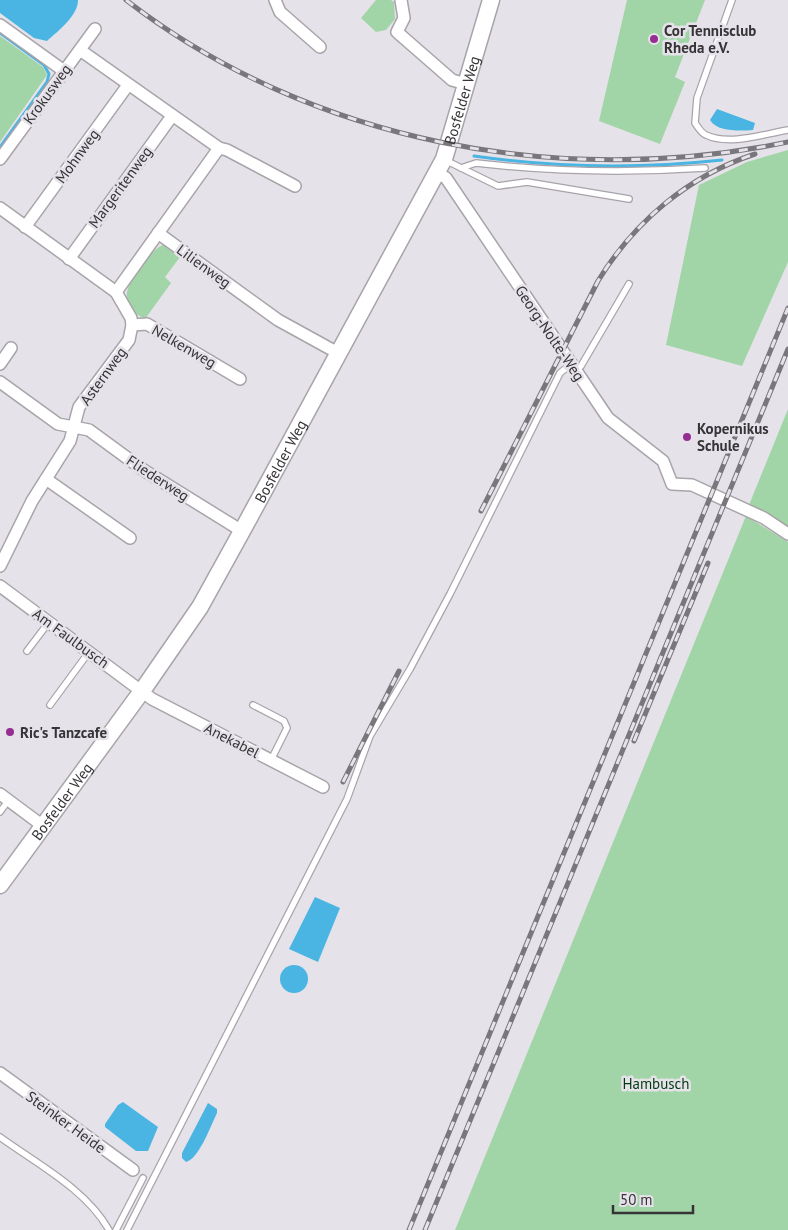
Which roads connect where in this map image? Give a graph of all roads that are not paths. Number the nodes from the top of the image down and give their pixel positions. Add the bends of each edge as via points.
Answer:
1 (275, 0) edge
2 (401, 0) edge
3 (491, 0) edge
4 (732, 0) edge
5 (0, 25) edge
6 (95, 30) dead end
7 (320, 47) dead end
8 (80, 50) junction
9 (64, 71) junction
10 (466, 84) junction
11 (128, 85) junction
12 (172, 116) junction
13 (788, 130) edge
14 (219, 148) junction
15 (0, 160) edge
16 (440, 165) junction
17 (461, 168) junction
18 (705, 168) dead end
19 (295, 186) dead end
20 (629, 199) dead end
21 (0, 208) edge
22 (25, 227) junction
23 (158, 233) junction
24 (69, 259) junction
25 (629, 284) dead end
26 (116, 292) junction
27 (132, 325) junction
28 (11, 348) dead end
29 (338, 353) junction
30 (0, 364) edge
31 (573, 368) junction
32 (240, 379) dead end
33 (0, 382) edge
34 (74, 426) junction
35 (46, 479) junction
36 (242, 531) junction
37 (788, 534) edge
38 (130, 538) dead end
39 (0, 566) edge
40 (0, 586) edge
41 (49, 622) junction
42 (27, 651) dead end
43 (89, 652) junction
44 (142, 690) junction
45 (50, 705) dead end
46 (253, 705) dead end
47 (271, 760) junction
48 (323, 787) dead end
49 (4, 798) edge
50 (0, 812) edge
51 (43, 826) junction
52 (0, 885) edge
53 (0, 1073) edge
54 (0, 1137) edge
55 (133, 1170) joint
56 (143, 1178) junction
57 (151, 1183) junction
58 (109, 1230) edge
59 (116, 1230) edge
60 (127, 1230) edge

1 - 7 street via 280,12
2 - 10 street via 404,18 397,32 452,80
3 - 10 street, Bosfelder Weg
4 - 13 lane via 697,98 695,123 704,134 730,139
5 - 9 street
6 - 8 street, Krokusweg
8 - 9 street, Krokusweg
8 - 11 street
9 - 15 street, Krokusweg
10 - 16 street, Bosfelder Weg
11 - 12 street
11 - 22 street, Mohnweg
12 - 14 street
12 - 24 street, Margeritenweg
14 - 19 street
14 - 23 street
16 - 17 lane
16 - 29 street, Bosfelder Weg
16 - 31 street, Georg-Nolte-Weg
17 - 18 lane via 476,163 588,172
17 - 20 lane via 498,186 527,182
21 - 22 street, Nelkenweg
22 - 24 street, Nelkenweg
23 - 26 street
23 - 29 street, Lilienweg via 278,320
24 - 26 street, Nelkenweg
25 - 31 lane via 582,366
26 - 27 street, Nelkenweg
27 - 32 street, Nelkenweg via 147,324
27 - 34 street, Asternweg via 129,340 79,408
28 - 30 street
29 - 36 street, Bosfelder Weg
31 - 37 street, Georg-Nolte-Weg via 608,418 662,460 672,484 692,485 764,518
31 - 57 lane via 560,373 450,594 370,736 347,799
33 - 34 street, Fliederweg via 58,424
34 - 35 street, Asternweg via 70,441
34 - 36 street, Fliederweg via 89,430 145,470
35 - 38 street
35 - 39 street, Asternweg
36 - 44 street, Bosfelder Weg via 200,607
40 - 41 street, Am Faulbusch
41 - 42 lane
41 - 43 street, Am Faulbusch
43 - 44 street, Am Faulbusch
43 - 45 lane
44 - 47 street, Anekabel via 152,699
44 - 51 street, Bosfelder Weg
46 - 47 lane via 284,721 287,728
47 - 48 street, Anekabel
49 - 50 lane
49 - 51 street
51 - 52 street, Bosfelder Weg
53 - 55 street, Steinker Heide
54 - 58 lane via 70,1187 92,1207
55 - 56 lane
56 - 57 lane
56 - 59 lane
57 - 60 lane

